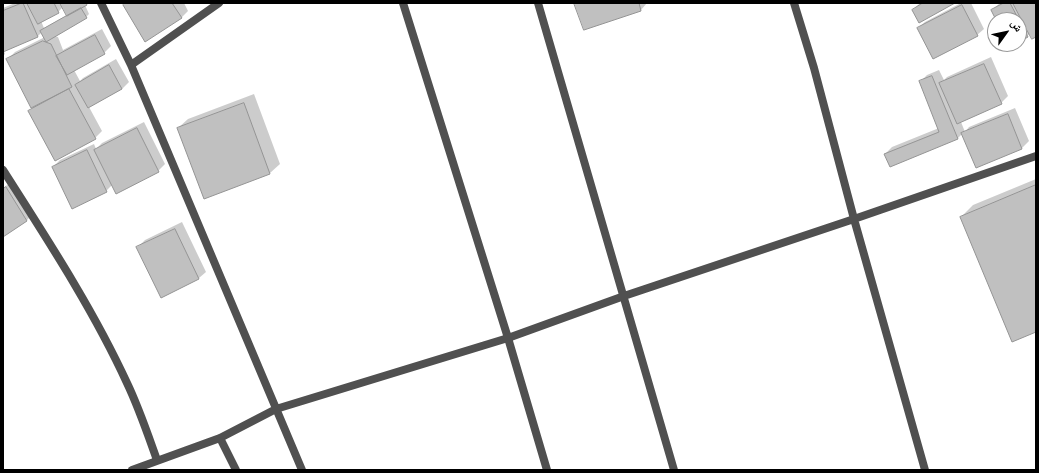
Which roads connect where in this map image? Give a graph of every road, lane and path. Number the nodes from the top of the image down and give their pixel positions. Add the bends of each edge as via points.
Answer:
1 (102, 3) edge
2 (219, 3) edge
3 (403, 3) edge
4 (538, 3) edge
5 (794, 3) edge
6 (131, 65) junction
7 (1036, 156) edge
8 (3, 170) edge
9 (854, 219) junction
10 (624, 296) junction
11 (508, 338) junction
12 (276, 409) junction
13 (220, 438) junction
14 (158, 460) junction
15 (132, 470) edge
16 (236, 470) edge
17 (302, 470) edge
18 (547, 470) edge
19 (674, 470) edge
20 (925, 470) edge

1 - 6 street
2 - 6 street
3 - 11 street
4 - 10 street
5 - 9 street
6 - 12 street
7 - 9 street
8 - 14 street via 100,329 128,384
9 - 10 street
9 - 20 street
10 - 11 street
10 - 19 street
11 - 12 street
11 - 18 street
12 - 13 street
12 - 17 street
13 - 14 street
13 - 16 street
14 - 15 street

